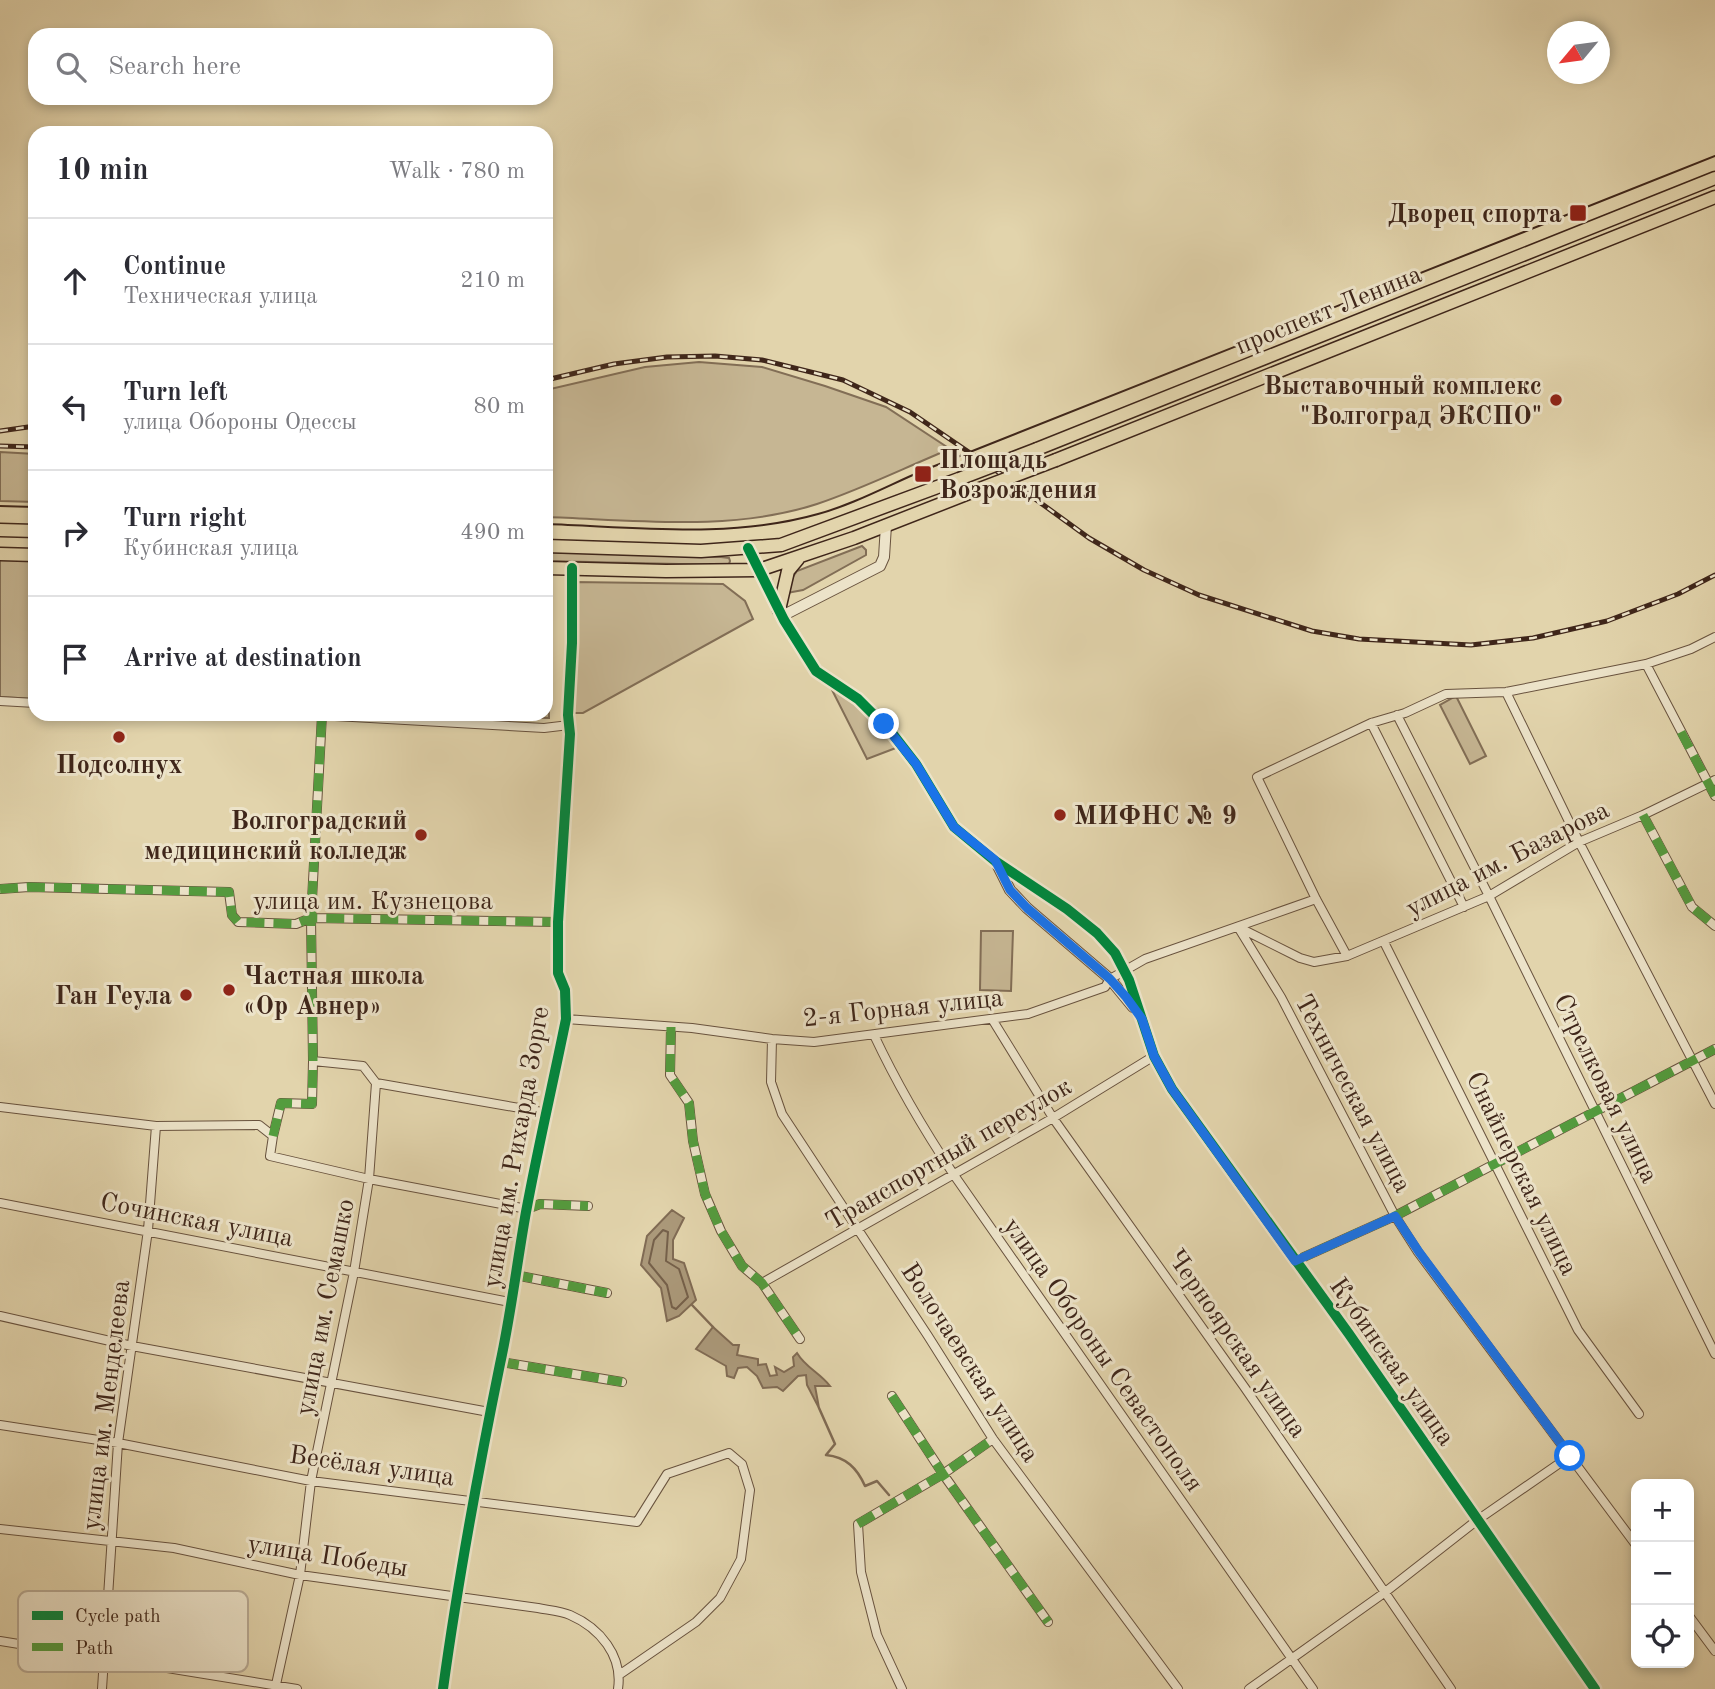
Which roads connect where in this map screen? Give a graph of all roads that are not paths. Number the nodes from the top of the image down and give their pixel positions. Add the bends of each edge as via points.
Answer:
1 (1715, 178) edge
2 (1715, 197) edge
3 (1635, 210) junction
4 (1641, 227) junction
5 (886, 525) junction
6 (0, 530) edge
7 (28, 531) edge
8 (553, 546) edge
9 (748, 548) junction
10 (0, 554) edge
11 (28, 555) edge
12 (798, 558) junction
13 (553, 568) edge
14 (572, 568) junction
15 (759, 570) junction
16 (781, 613) junction
17 (1715, 636) edge
18 (1646, 663) junction
19 (1506, 692) junction
20 (0, 701) edge
21 (28, 703) edge
22 (1397, 715) junction
23 (321, 721) edge
24 (424, 721) edge
25 (1371, 723) junction
26 (569, 725) junction
27 (1712, 781) edge
28 (1715, 796) edge
29 (1643, 815) junction
30 (1579, 842) junction
31 (995, 860) junction
32 (0, 889) edge
33 (1489, 896) junction
34 (1315, 899) junction
35 (1464, 907) junction
36 (311, 918) junction
37 (558, 922) junction
38 (1715, 926) edge
39 (1238, 927) junction
40 (1384, 942) junction
41 (1347, 956) junction
42 (1124, 970) junction
43 (1110, 979) junction
44 (566, 1018) junction
45 (992, 1019) junction
46 (1142, 1019) junction
47 (671, 1027) junction
48 (874, 1035) junction
49 (772, 1039) junction
50 (1715, 1049) edge
51 (1154, 1056) junction
52 (1692, 1059) junction
53 (313, 1061) junction
54 (376, 1083) junction
55 (1715, 1104) edge
56 (0, 1107) edge
57 (1594, 1111) junction
58 (548, 1113) junction
59 (1053, 1118) junction
60 (156, 1126) junction
61 (273, 1136) junction
62 (1497, 1165) junction
63 (954, 1175) junction
64 (369, 1180) junction
65 (0, 1203) edge
66 (588, 1206) dead end
67 (527, 1209) junction
68 (1395, 1216) junction
69 (858, 1229) junction
70 (148, 1230) junction
71 (1295, 1261) junction
72 (354, 1272) junction
73 (515, 1275) junction
74 (762, 1283) junction
75 (607, 1293) dead end
76 (510, 1303) junction
77 (0, 1315) edge
78 (800, 1339) dead end
79 (132, 1346) junction
80 (1715, 1354) edge
81 (501, 1362) junction
82 (622, 1382) dead end
83 (332, 1384) junction
84 (892, 1396) dead end
85 (489, 1412) junction
86 (1639, 1414) dead end
87 (0, 1425) edge
88 (993, 1439) junction
89 (118, 1443) junction
90 (1570, 1456) junction
91 (943, 1474) junction
92 (311, 1481) junction
93 (474, 1503) junction
94 (1476, 1521) junction
95 (0, 1529) edge
96 (110, 1540) junction
97 (1634, 1542) edge
98 (300, 1575) junction
99 (108, 1591) edge
100 (1384, 1593) junction
101 (456, 1596) junction
102 (1048, 1622) dead end
103 (1694, 1623) edge
104 (0, 1642) edge
105 (18, 1645) edge
106 (1715, 1651) edge
107 (1292, 1659) junction
108 (190, 1672) edge
109 (618, 1675) junction
110 (275, 1687) edge
111 (296, 1689) edge
112 (443, 1689) edge
113 (618, 1689) edge
114 (902, 1689) edge
115 (1178, 1689) edge
116 (1249, 1689) edge
117 (1313, 1689) edge
118 (1451, 1689) edge
119 (1595, 1689) edge

1 - 3 main road, проспект Ленина
2 - 4 main road, проспект Ленина
3 - 4 main road
3 - 9 main road, проспект Ленина, bridge via 959,479 781,545
4 - 5 main road, проспект Ленина, bridge
5 - 12 main road, проспект Ленина
5 - 16 street via 880,566
6 - 7 main road
8 - 9 main road, проспект Ленина
9 - 15 street, Кубинская улица
10 - 11 main road
12 - 15 main road, проспект Ленина
12 - 16 main road via 788,572
13 - 14 main road, проспект Ленина
14 - 15 main road, проспект Ленина
14 - 26 street, улица им. Рихарда Зорге
15 - 16 street, Кубинская улица
16 - 31 street, Кубинская улица via 817,671 884,724 916,764 954,827
17 - 18 street
18 - 19 street
18 - 27 street
19 - 22 street via 1446,694
19 - 30 street
20 - 21 street
22 - 25 street
22 - 33 street, Стрелковая улица
23 - 36 street
24 - 26 street via 544,728
25 - 34 street via 1257,777
25 - 35 street
26 - 37 street, улица им. Рихарда Зорге
27 - 28 street
27 - 29 street, улица им. Базарова
29 - 30 street, улица им. Базарова
29 - 38 street via 1692,907
30 - 33 street, улица им. Базарова
30 - 52 street
31 - 42 street, Кубинская улица via 1097,933
31 - 43 street, Кубинская улица via 1010,890 1027,908
32 - 36 street, улица им. Кузнецова via 229,892 232,915 239,922 296,924
33 - 35 street, улица им. Базарова
33 - 57 street, Стрелковая улица
34 - 39 street
34 - 41 street
35 - 40 street, улица им. Базарова
36 - 37 street, улица им. Кузнецова
36 - 53 street
37 - 44 street, улица им. Рихарда Зорге via 558,973 565,990
39 - 41 street, улица им. Базарова via 1314,962
39 - 42 street
39 - 68 street, Техническая улица via 1281,997
40 - 41 street, улица им. Базарова
40 - 62 street, Снайперская улица
42 - 43 street, 2-я Горная улица
42 - 46 street, Кубинская улица
43 - 45 street, 2-я Горная улица via 1105,987 1072,1000
43 - 46 street, Кубинская улица
44 - 47 street, 2-я Горная улица
44 - 58 street, улица им. Рихарда Зорге
45 - 48 street, 2-я Горная улица
45 - 59 street, Черноярская улица
46 - 51 street, Кубинская улица
47 - 49 street, 2-я Горная улица
47 - 74 street via 670,1075 689,1103 705,1194 741,1266
48 - 49 street, 2-я Горная улица via 814,1042
48 - 63 street, улица Обороны Севастополя via 894,1078
49 - 69 street, Волочаевская улица via 771,1082 782,1114
50 - 52 street
51 - 59 street, Транспортный переулок
51 - 71 street, Кубинская улица via 1172,1089
52 - 55 street
52 - 57 street
53 - 54 street via 363,1066
53 - 61 street via 312,1104 281,1103
54 - 58 street
54 - 64 street, улица им. Семашко
56 - 60 street
57 - 62 street
57 - 80 street, Стрелковая улица
58 - 67 street, улица им. Рихарда Зорге
59 - 63 street, Транспортный переулок
59 - 100 street, Черноярская улица
60 - 61 street via 259,1125
60 - 70 street, улица им. Менделеева
61 - 64 street via 270,1156
62 - 68 street
62 - 86 street, Снайперская улица via 1578,1330
63 - 69 street, Транспортный переулок
63 - 107 street, улица Обороны Севастополя
64 - 67 street
64 - 72 street, улица им. Семашко
65 - 70 street, Сочинская улица
66 - 67 street via 540,1204
67 - 73 street, улица им. Рихарда Зорге
68 - 71 street
68 - 90 street, Техническая улица
69 - 74 street, Транспортный переулок
69 - 88 street, Волочаевская улица
70 - 72 street, Сочинская улица
70 - 79 street, улица им. Менделеева
71 - 94 street, Кубинская улица
72 - 76 street, Сочинская улица
72 - 83 street, улица им. Семашко
73 - 75 street
73 - 76 street, улица им. Рихарда Зорге
74 - 78 street
76 - 81 street, улица им. Рихарда Зорге
77 - 79 street
79 - 83 street
79 - 89 street, улица им. Менделеева
81 - 82 street
81 - 85 street, улица им. Рихарда Зорге
83 - 85 street
83 - 92 street, улица им. Семашко
84 - 91 street
85 - 93 street, улица им. Рихарда Зорге
87 - 89 street, Весёлая улица
88 - 91 street
88 - 115 street, Волочаевская улица
89 - 92 street, Весёлая улица
89 - 96 street, улица им. Менделеева
90 - 94 street
90 - 97 street, Техническая улица
91 - 102 street
91 - 114 street via 858,1524 861,1572 877,1635
92 - 93 street, Весёлая улица
92 - 98 street, улица им. Семашко
93 - 101 street, улица им. Рихарда Зорге
93 - 109 street, Весёлая улица via 637,1522 667,1474 729,1453 742,1464 750,1490 741,1559 720,1598 696,1622
94 - 100 street
94 - 119 street, Кубинская улица
95 - 96 street, улица Победы
96 - 98 street, улица Победы via 174,1548
96 - 99 street, улица им. Менделеева
98 - 101 street, улица Победы
98 - 110 street, улица им. Семашко
100 - 107 street
100 - 118 street, Черноярская улица
101 - 109 street, улица Победы via 570,1615 595,1630 609,1646
101 - 112 street, улица им. Рихарда Зорге
103 - 106 street
104 - 105 street
107 - 116 street
107 - 117 street, улица Обороны Севастополя
108 - 110 street
109 - 113 street
110 - 111 street

